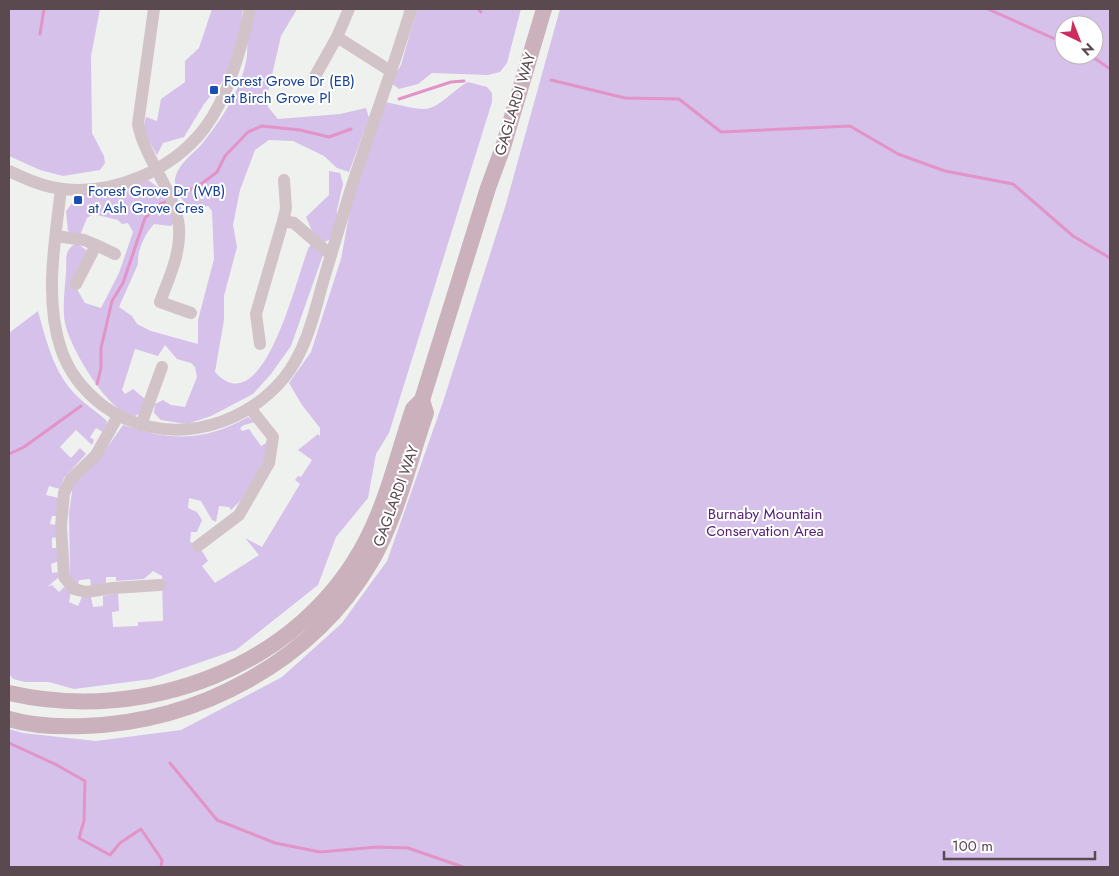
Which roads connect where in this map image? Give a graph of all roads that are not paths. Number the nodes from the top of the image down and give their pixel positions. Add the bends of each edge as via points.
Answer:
1 (154, 9) edge
2 (250, 9) edge
3 (349, 9) edge
4 (410, 9) edge
5 (544, 9) edge
6 (337, 38) junction
7 (392, 72) junction
8 (314, 78) dead end
9 (156, 170) junction
10 (9, 171) edge
11 (284, 180) dead end
12 (61, 189) junction
13 (284, 221) junction
14 (56, 236) junction
15 (96, 245) junction
16 (115, 254) dead end
17 (331, 256) junction
18 (76, 284) dead end
19 (191, 313) dead end
20 (260, 344) dead end
21 (162, 368) dead end
22 (422, 400) junction
23 (250, 408) junction
24 (118, 416) junction
25 (141, 425) junction
26 (198, 546) dead end
27 (160, 586) dead end
28 (9, 693) edge
29 (9, 719) edge

1 - 9 street via 138,124 141,139
2 - 9 street via 220,102 187,148
3 - 6 street
4 - 7 street
5 - 22 main road, GAGLARDI WAY
6 - 7 street
6 - 8 street
7 - 17 street
9 - 12 street via 99,189
9 - 19 street via 170,198 179,229 176,261 160,302
10 - 12 street
11 - 13 street
12 - 14 street
13 - 17 street via 294,223
13 - 20 street via 256,314
14 - 15 street
14 - 24 street via 51,312 61,350 77,381
15 - 16 street
15 - 18 street
17 - 23 street via 311,325 297,359 284,377
21 - 25 street
22 - 28 main road, GAGLARDI WAY via 413,409 366,541 322,603 282,638 230,670 150,697 83,703 55,702
22 - 29 main road, GAGLARDI WAY via 426,413 387,529 370,562 340,604 286,656 222,694 147,720 66,726
23 - 25 street via 198,428 171,431
23 - 26 street via 273,437 269,463 239,515
24 - 25 street
24 - 27 street via 96,455 71,479 64,494 61,526 64,577 74,589 86,592

